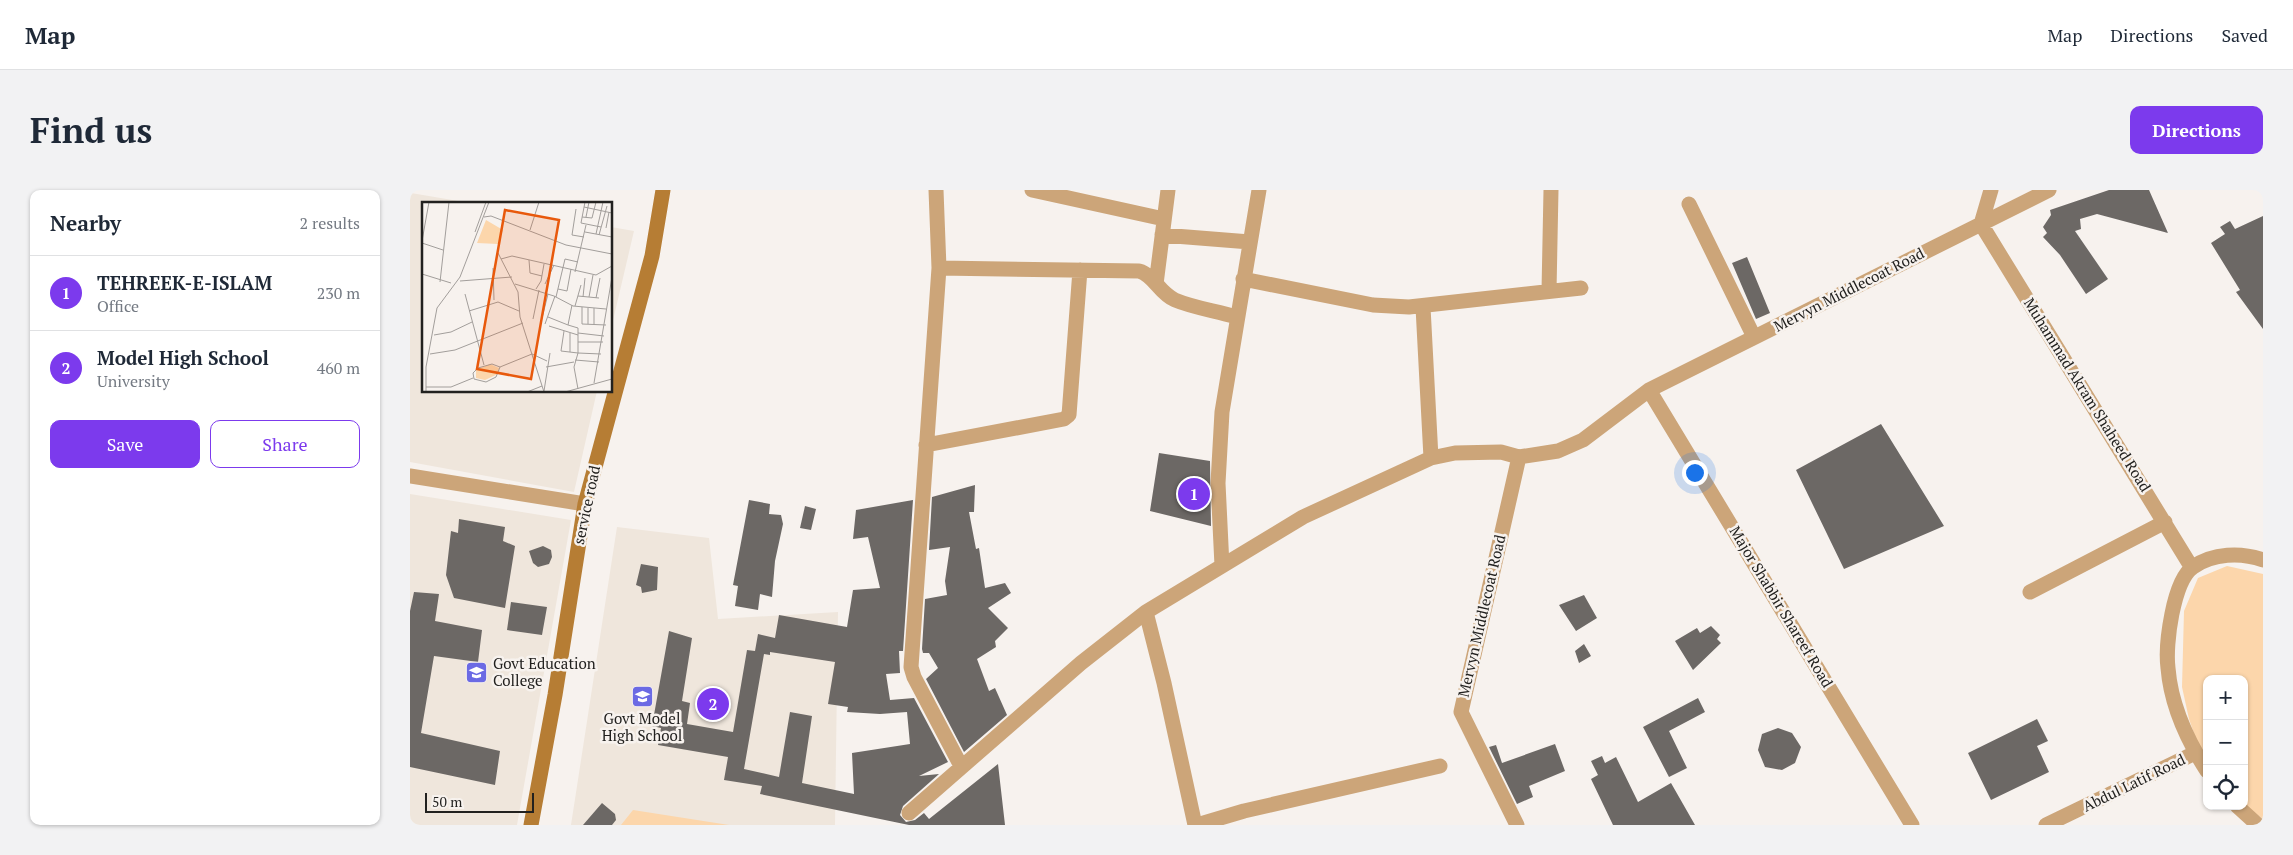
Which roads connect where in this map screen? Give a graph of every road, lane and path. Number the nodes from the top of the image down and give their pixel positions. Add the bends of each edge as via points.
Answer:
1 (663, 190) edge
2 (936, 190) edge
3 (1032, 190) edge
4 (1168, 190) edge
5 (1259, 190) edge
6 (1551, 190) edge
7 (1991, 190) edge
8 (2049, 190) edge
9 (1689, 204) dead end
10 (1164, 219) junction
11 (1982, 224) junction
12 (1162, 235) junction
13 (1250, 242) junction
14 (939, 268) junction
15 (1080, 270) junction
16 (1243, 279) junction
17 (1156, 284) junction
18 (1581, 288) dead end
19 (1550, 291) junction
20 (1423, 307) junction
21 (1236, 317) junction
22 (1754, 337) junction
23 (1649, 390) junction
24 (926, 445) junction
25 (1519, 457) junction
26 (1431, 458) junction
27 (410, 476) edge
28 (585, 504) junction
29 (2165, 522) junction
30 (2263, 560) edge
31 (1222, 566) junction
32 (2192, 568) junction
33 (2030, 592) dead end
34 (1146, 612) junction
35 (2196, 754) junction
36 (2203, 765) edge
37 (962, 766) junction
38 (1440, 766) dead end
39 (2241, 810) edge
40 (909, 813) dead end
41 (531, 825) edge
42 (1196, 825) edge
43 (1517, 825) edge
44 (1912, 825) edge
45 (2046, 825) edge
46 (2258, 825) edge

1 - 28 street, service road via 652,256
2 - 14 street
3 - 10 street
4 - 10 street
5 - 13 street
6 - 19 street
7 - 11 street
8 - 11 street, Mervyn Middlecoat Road
9 - 22 street
10 - 12 street
11 - 22 street, Mervyn Middlecoat Road
11 - 29 street, Muhammad Akram Shaheed Road
12 - 13 street
12 - 17 street
13 - 16 street
14 - 15 street
14 - 24 street
15 - 17 street via 1138,271 1148,273
15 - 24 street via 1069,415 1064,419
16 - 20 street via 1374,305
16 - 21 street
17 - 21 street via 1174,300
18 - 19 street
19 - 20 street
20 - 26 street
21 - 31 street via 1222,412 1218,483
22 - 23 street, Mervyn Middlecoat Road
23 - 25 street, Mervyn Middlecoat Road via 1583,440 1558,451
23 - 44 street, Major Shabbir Shareef Road
24 - 37 street via 911,667
25 - 26 street via 1501,452 1455,453
25 - 43 street, Mervyn Middlecoat Road via 1461,712
26 - 31 street via 1303,517
27 - 28 street
28 - 41 street, service road
29 - 32 street, Muhammad Akram Shaheed Road
29 - 33 street
30 - 32 street via 2228,555
31 - 34 street
32 - 35 street via 2180,586 2167,645 2168,669 2179,716
34 - 37 street via 1081,663
34 - 42 street
35 - 36 street
35 - 45 street, Abdul Latif Road
37 - 40 street
38 - 42 street
39 - 46 street

